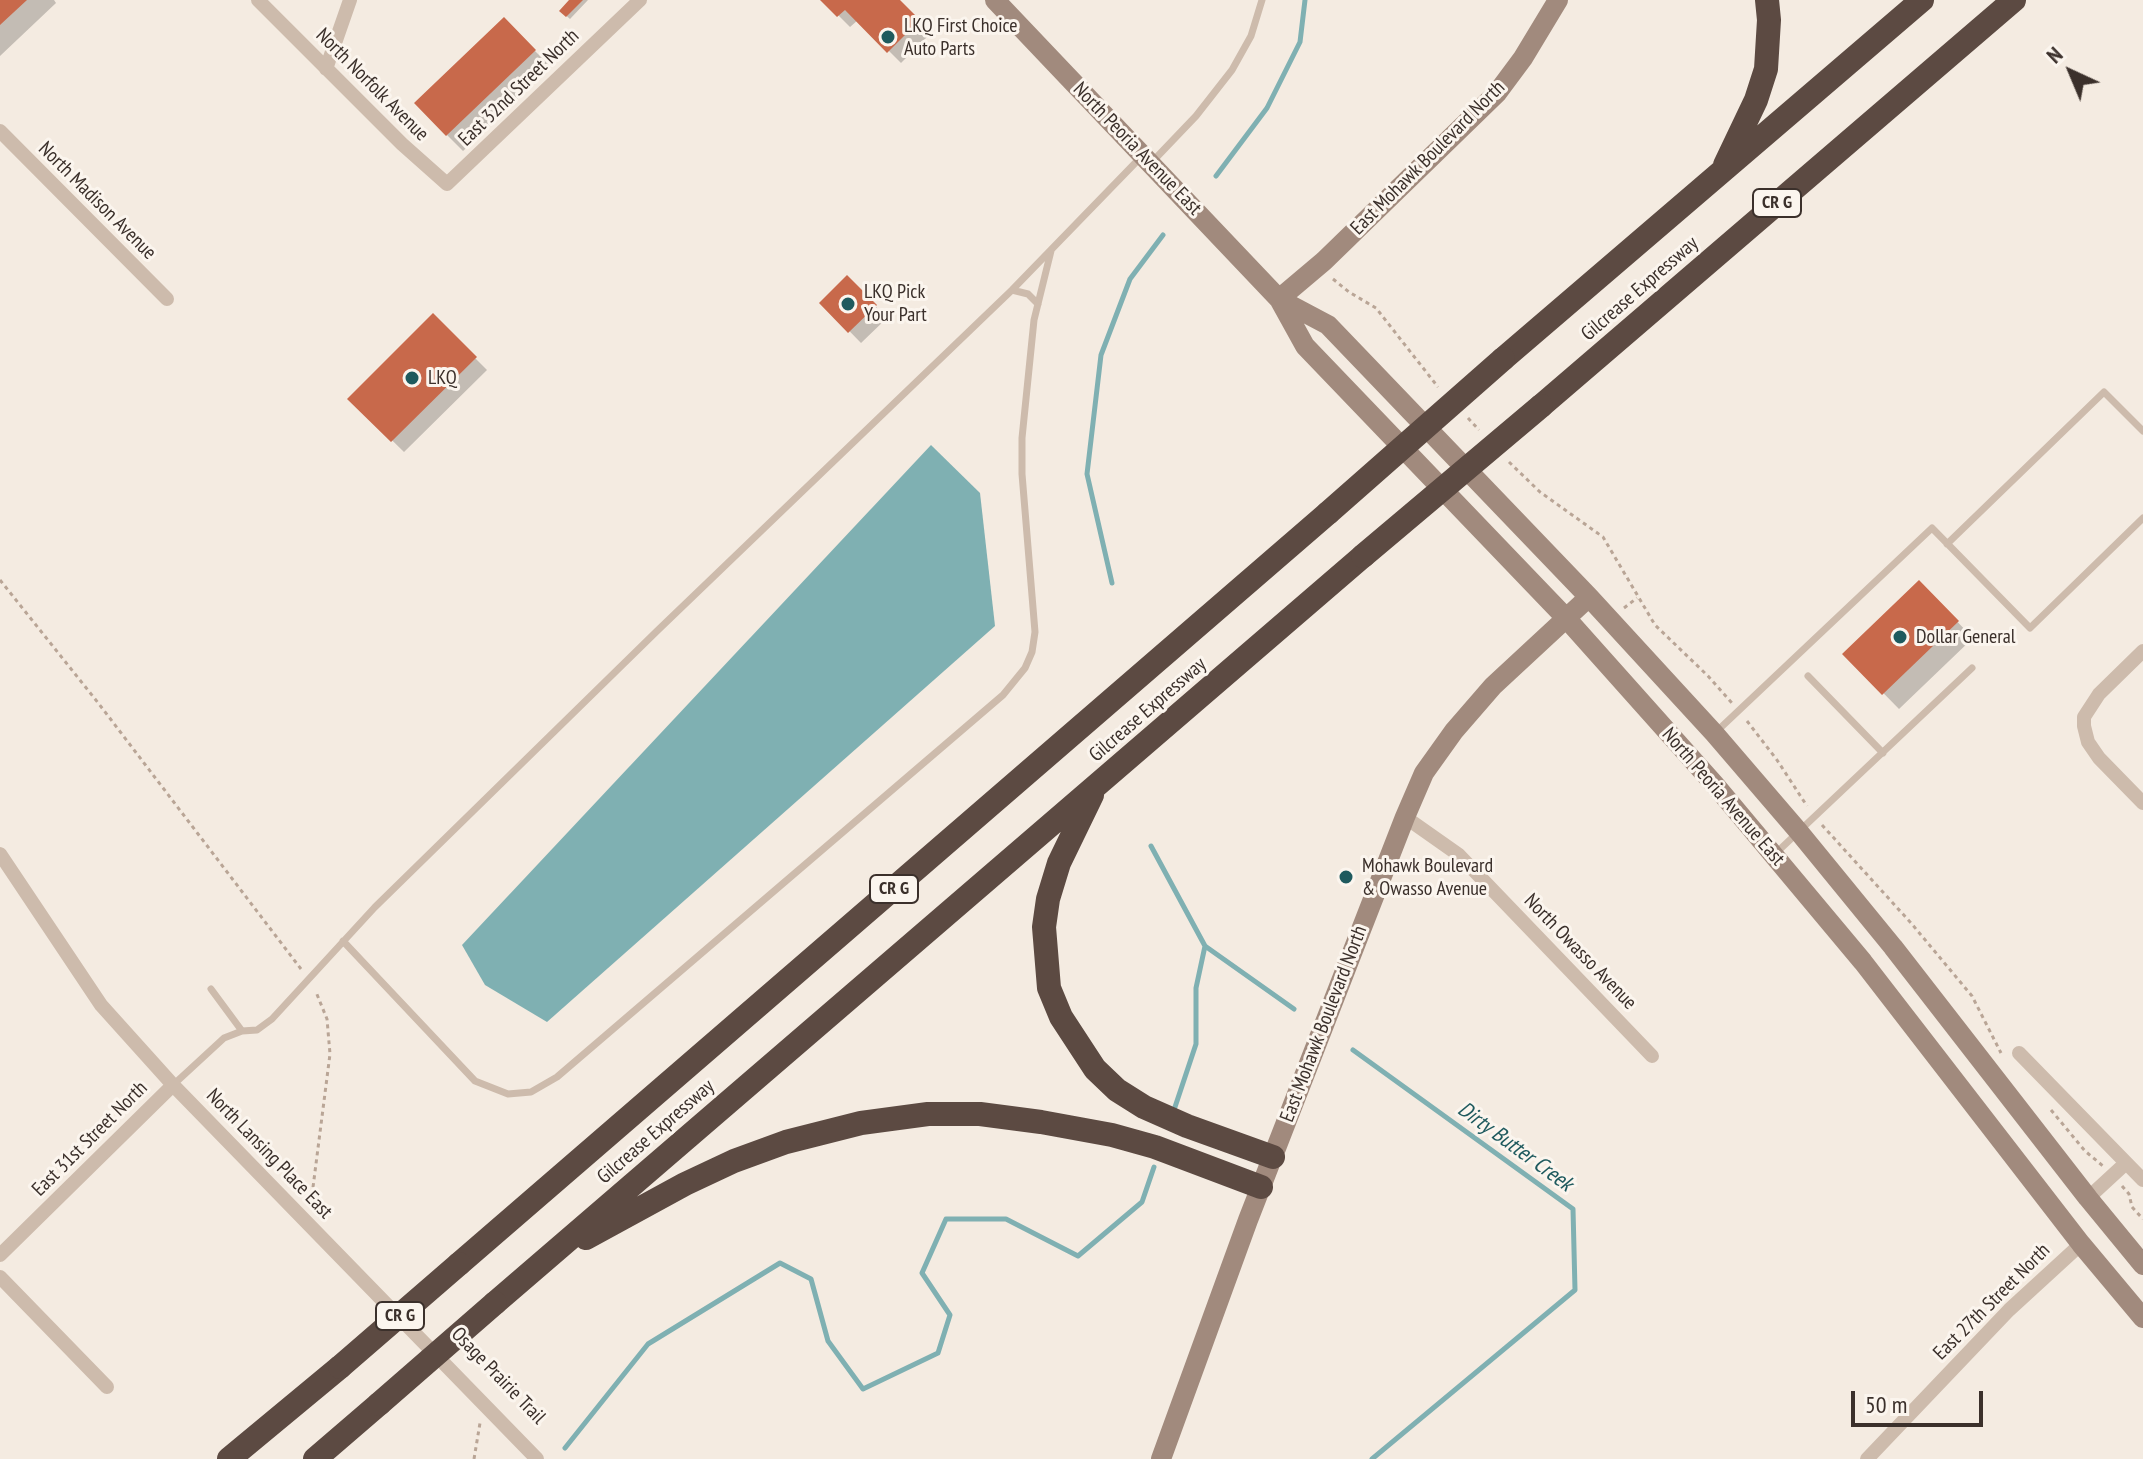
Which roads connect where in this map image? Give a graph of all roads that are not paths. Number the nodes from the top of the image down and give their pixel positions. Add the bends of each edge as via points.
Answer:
1 (258, 0) edge
2 (350, 0) edge
3 (640, 0) edge
4 (995, 0) edge
5 (1262, 0) edge
6 (1558, 0) edge
7 (1767, 0) edge
8 (1922, 0) edge
9 (2014, 0) edge
10 (326, 69) junction
11 (2, 138) edge
12 (1147, 159) junction
13 (461, 172) joint
14 (1721, 173) junction
15 (1051, 250) junction
16 (1012, 290) junction
17 (167, 299) dead end
18 (1279, 299) junction
19 (1038, 304) junction
20 (2143, 431) edge
21 (2143, 518) edge
22 (1947, 544) junction
23 (1589, 597) junction
24 (1566, 618) junction
25 (2143, 651) edge
26 (1972, 668) dead end
27 (1808, 676) dead end
28 (1714, 733) junction
29 (1883, 753) junction
30 (1097, 786) junction
31 (2143, 803) edge
32 (1405, 817) junction
33 (1799, 832) junction
34 (0, 854) edge
35 (1773, 855) junction
36 (343, 941) junction
37 (211, 989) dead end
38 (242, 1031) junction
39 (2019, 1053) dead end
40 (1652, 1056) dead end
41 (173, 1085) junction
42 (1273, 1157) junction
43 (2126, 1163) junction
44 (2143, 1180) edge
45 (1261, 1187) junction
46 (2088, 1198) junction
47 (2081, 1244) junction
48 (0, 1255) edge
49 (545, 1260) junction
50 (2143, 1265) edge
51 (0, 1277) edge
52 (2143, 1318) edge
53 (107, 1387) dead end
54 (229, 1459) edge
55 (315, 1459) edge
56 (537, 1459) edge
57 (1161, 1459) edge
58 (1867, 1459) edge

1 - 10 street, North Norfolk Avenue
2 - 10 street
3 - 13 street, East 32nd Street North
4 - 12 main road, North Peoria Avenue East
5 - 12 lane via 1251,36 1232,70 1196,116
6 - 18 main road, East Mohawk Boulevard North via 1497,93
7 - 14 highway via 1766,69
8 - 14 highway, Gilcrease Expressway / CR G
9 - 30 highway, Gilcrease Expressway / CR G, bridge
10 - 13 street, North Norfolk Avenue via 447,184
11 - 17 street, North Madison Avenue
12 - 15 lane
12 - 18 main road, North Peoria Avenue East
14 - 54 highway, Gilcrease Expressway / CR G, bridge
15 - 16 lane
15 - 19 lane
16 - 19 lane via 1028,294
16 - 36 lane
18 - 23 main road, North Peoria Avenue East via 1328,325
18 - 24 main road, North Peoria Avenue East via 1305,346
19 - 36 lane via 1022,450 1035,632 1025,668 1003,695 569,1066 531,1092 508,1094 475,1081
20 - 22 lane via 2104,392
21 - 22 lane via 2030,628
22 - 28 lane via 1932,528
23 - 24 main road, East Mohawk Boulevard North
23 - 28 main road, North Peoria Avenue East
24 - 32 main road, East Mohawk Boulevard North via 1454,731 1424,773
24 - 35 main road, North Peoria Avenue East
25 - 31 street via 2090,706 2084,726 2099,758
26 - 29 lane
27 - 29 lane
28 - 33 main road, North Peoria Avenue East
29 - 33 lane
30 - 42 highway via 1059,863 1046,913 1049,988 1061,1017 1095,1069 1117,1090 1187,1126
30 - 49 highway, Gilcrease Expressway / CR G
32 - 40 street, North Owasso Avenue via 1459,855
32 - 42 main road, East Mohawk Boulevard North
33 - 35 lane
33 - 46 main road, North Peoria Avenue East
34 - 41 street, North Lansing Place East via 101,1005
35 - 47 main road, North Peoria Avenue East via 1863,962
36 - 38 lane via 272,1019 257,1030
37 - 38 lane
38 - 41 lane via 224,1038
39 - 43 street
41 - 48 street, East 31st Street North
41 - 56 street, North Lansing Place East
42 - 45 main road, East Mohawk Boulevard North
43 - 44 street
43 - 46 street
45 - 49 highway via 1112,1135 980,1114 928,1114 861,1123 734,1161
45 - 57 main road, East Mohawk Boulevard North
46 - 50 main road, North Peoria Avenue East
47 - 52 main road, North Peoria Avenue East
47 - 58 street, East 27th Street North via 2009,1310
49 - 55 highway, Gilcrease Expressway / CR G, bridge
51 - 53 street

